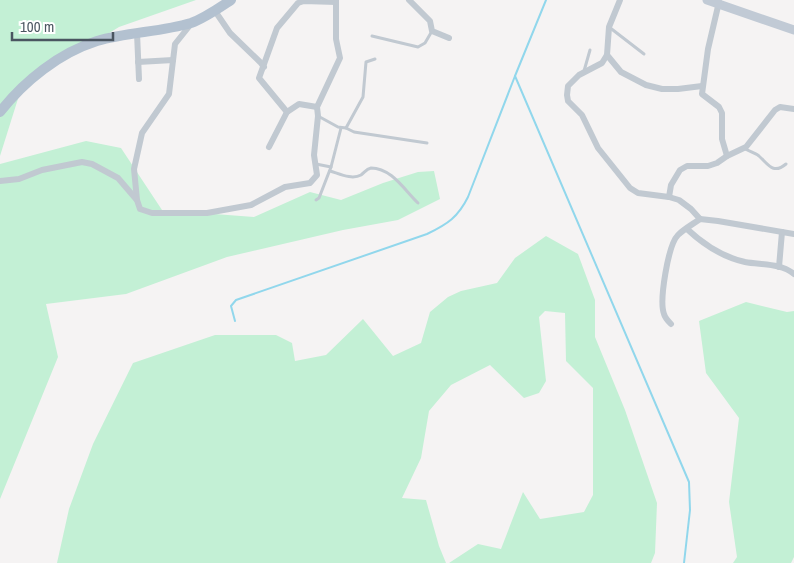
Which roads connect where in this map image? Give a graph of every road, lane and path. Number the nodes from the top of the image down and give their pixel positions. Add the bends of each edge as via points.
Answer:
1 (231, 0) edge
2 (409, 0) edge
3 (620, 0) edge
4 (708, 0) edge
5 (336, 1) edge
6 (719, 2) edge
7 (215, 11) junction
8 (192, 22) junction
9 (609, 27) junction
10 (432, 30) junction
11 (794, 30) edge
12 (137, 33) junction
13 (372, 36) dead end
14 (449, 38) dead end
15 (590, 50) dead end
16 (644, 54) dead end
17 (607, 55) junction
18 (375, 59) dead end
19 (173, 60) junction
20 (138, 62) junction
21 (264, 67) junction
22 (584, 72) junction
23 (139, 79) dead end
24 (702, 86) junction
25 (318, 107) junction
26 (794, 109) edge
27 (0, 112) edge
28 (287, 112) junction
29 (318, 116) junction
30 (344, 128) junction
31 (427, 143) dead end
32 (269, 147) dead end
33 (743, 148) junction
34 (727, 156) junction
35 (316, 164) junction
36 (786, 164) dead end
37 (331, 169) junction
38 (0, 181) edge
39 (669, 197) junction
40 (137, 200) junction
41 (316, 200) dead end
42 (418, 203) dead end
43 (700, 219) junction
44 (687, 228) junction
45 (782, 232) junction
46 (794, 234) edge
47 (780, 267) junction
48 (794, 274) edge
49 (670, 324) dead end

1 - 7 main road
2 - 10 street via 430,21
3 - 9 street
4 - 6 main road
5 - 21 street via 298,3 277,28
5 - 25 street via 336,38 340,58
6 - 11 main road
6 - 24 street
7 - 8 main road
7 - 21 street via 230,33
8 - 12 main road
8 - 19 street via 175,44
9 - 16 lane
9 - 17 street
10 - 13 lane via 425,43 418,47
10 - 14 street
12 - 20 street
12 - 27 main road via 97,41 69,53 19,90
15 - 22 lane
17 - 22 street via 602,63
17 - 24 street via 620,72 646,85 662,89
18 - 30 lane via 366,62 363,97
19 - 20 street
19 - 40 street via 169,94 140,138 134,169
20 - 23 street
21 - 28 street via 259,78
22 - 39 street via 568,86 566,94 568,101 587,122 598,148 634,192
24 - 34 street via 702,94 722,113 722,139
25 - 28 street via 299,104
25 - 29 street
26 - 33 street via 780,107 775,110
28 - 32 street
29 - 30 lane
29 - 35 street
30 - 31 lane
30 - 37 lane
33 - 34 street
33 - 36 lane via 757,155 769,167 782,168
34 - 39 street via 717,164 682,168 671,185
35 - 37 lane
35 - 40 street via 317,175 310,182 285,187 251,205 207,213 162,214 140,209
37 - 41 lane
37 - 42 lane via 353,177 360,176 367,169 390,174
38 - 40 street via 82,162 118,178
39 - 43 street via 687,206
43 - 44 street
43 - 45 street
44 - 47 street via 700,242 728,257
44 - 49 street via 677,236 668,260 662,305
45 - 46 street
45 - 47 street
47 - 48 street

